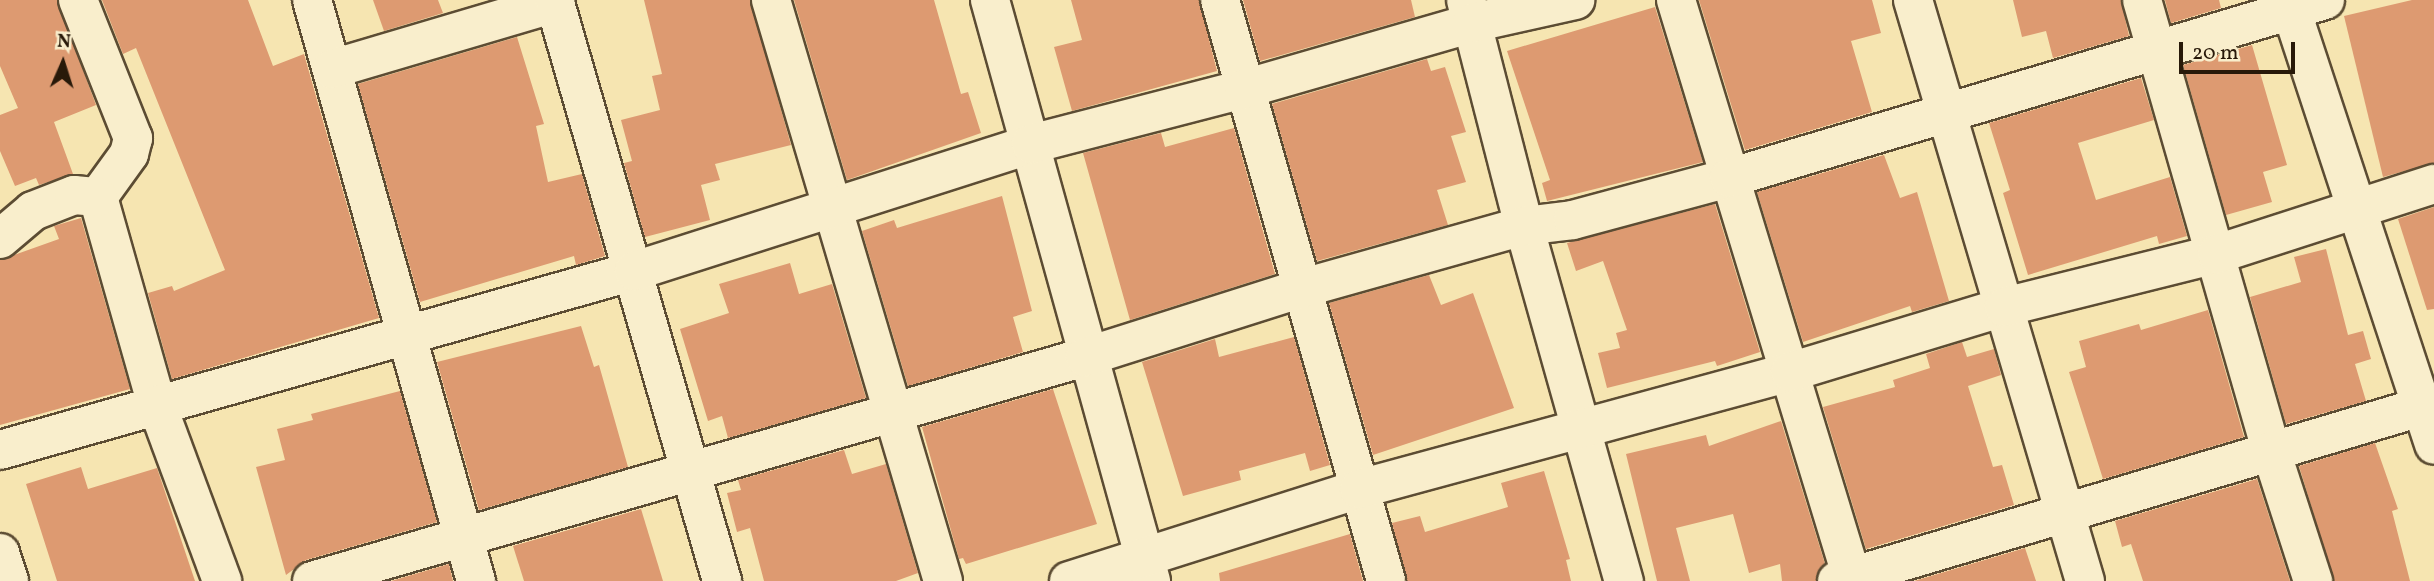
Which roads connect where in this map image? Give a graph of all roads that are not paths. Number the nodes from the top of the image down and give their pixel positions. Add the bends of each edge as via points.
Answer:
1 (78, 0) edge
2 (312, 0) edge
3 (771, 0) edge
4 (990, 0) edge
5 (1220, 0) edge
6 (1575, 0) edge
7 (1676, 0) edge
8 (1913, 0) edge
9 (2142, 0) edge
10 (2301, 3) edge
11 (1469, 11) edge
12 (2157, 52) junction
13 (332, 69) junction
14 (1244, 89) junction
15 (1945, 111) junction
16 (1031, 144) junction
17 (1730, 178) junction
18 (2434, 184) edge
19 (98, 197) junction
20 (831, 205) junction
21 (2354, 209) junction
22 (1524, 226) junction
23 (0, 239) edge
24 (2217, 254) junction
25 (634, 271) junction
26 (1303, 288) junction
27 (2004, 307) junction
28 (409, 332) junction
29 (1085, 357) junction
30 (1790, 372) junction
31 (2429, 404) edge
32 (158, 405) junction
33 (895, 412) junction
34 (1583, 426) junction
35 (2434, 445) edge
36 (0, 450) edge
37 (2271, 451) junction
38 (693, 473) junction
39 (1359, 489) junction
40 (2065, 512) junction
41 (465, 540) junction
42 (0, 553) edge
43 (1148, 570) edge
44 (1847, 579) edge
45 (9, 581) edge
46 (222, 581) edge
47 (312, 581) edge
48 (476, 581) edge
49 (722, 581) edge
50 (943, 581) edge
51 (1069, 581) edge
52 (1386, 581) edge
53 (1625, 581) edge
54 (2085, 581) edge
55 (2313, 581) edge

1 - 19 street via 133,138 129,154
2 - 13 street
3 - 20 street
4 - 16 street
5 - 14 street
6 - 11 street
7 - 17 street
8 - 15 street
9 - 12 street
10 - 12 street
10 - 21 street
11 - 14 street
11 - 22 street
12 - 15 street
12 - 24 street
13 - 25 street via 555,3
13 - 28 street
14 - 16 street
14 - 26 street
15 - 17 street
15 - 27 street
16 - 20 street
16 - 29 street
17 - 22 street via 1573,220
17 - 30 street
18 - 21 street
19 - 23 street via 74,195 33,211
19 - 32 street
20 - 25 street
20 - 33 street
21 - 24 street
21 - 31 street
22 - 26 street
22 - 34 street
24 - 27 street
24 - 37 street
25 - 28 street
25 - 38 street
26 - 29 street
26 - 39 street
27 - 30 street
27 - 40 street
28 - 32 street via 244,384
28 - 41 street
29 - 33 street
29 - 43 street
30 - 34 street
30 - 44 street
31 - 35 street
31 - 37 street
32 - 36 street
32 - 46 street
33 - 38 street
33 - 50 street
34 - 39 street
34 - 53 street
37 - 40 street
37 - 55 street
38 - 41 street
38 - 49 street
39 - 43 street
39 - 52 street
40 - 44 street
40 - 54 street
41 - 47 street
41 - 48 street
42 - 45 street
43 - 51 street

